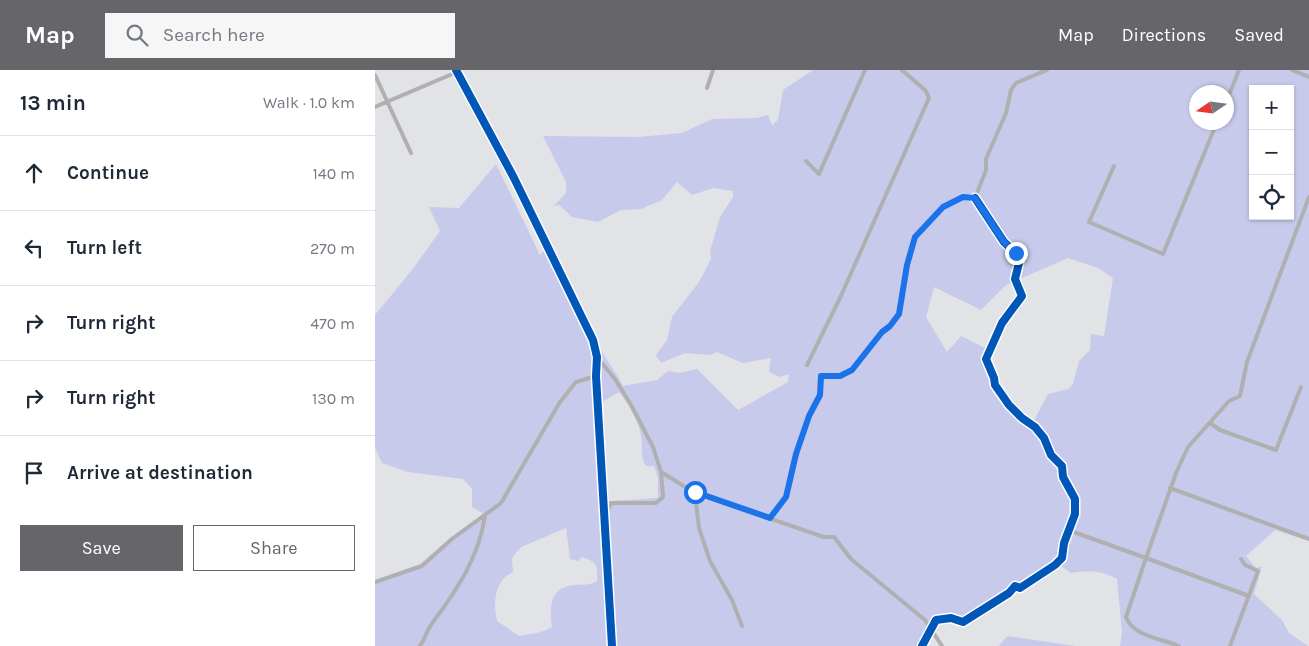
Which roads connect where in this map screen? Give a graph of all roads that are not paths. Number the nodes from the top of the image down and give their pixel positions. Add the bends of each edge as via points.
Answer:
1 (713, 70) edge
2 (865, 70) edge
3 (902, 70) edge
4 (1047, 70) edge
5 (1239, 70) edge
6 (1292, 70) edge
7 (457, 71) edge
8 (1309, 76) edge
9 (375, 77) edge
10 (1233, 85) edge
11 (707, 88) dead end
12 (386, 103) junction
13 (375, 108) edge
14 (1214, 130) edge
15 (411, 154) dead end
16 (806, 161) dead end
17 (1114, 166) dead end
18 (1309, 196) edge
19 (975, 198) junction
20 (597, 357) junction
21 (807, 365) dead end
22 (596, 376) junction
23 (1301, 387) dead end
24 (1210, 423) junction
25 (661, 472) junction
26 (1170, 488) junction
27 (695, 492) junction
28 (485, 516) junction
29 (770, 518) junction
30 (605, 527) junction
31 (1068, 530) junction
32 (1309, 539) edge
33 (1146, 558) junction
34 (1241, 559) dead end
35 (375, 582) edge
36 (1249, 596) junction
37 (742, 626) dead end
38 (932, 629) junction
39 (420, 646) edge
40 (612, 646) edge
41 (922, 646) edge
42 (942, 646) edge
43 (1179, 646) edge
44 (1231, 646) edge

1 - 11 street
2 - 16 street via 818,175
3 - 21 street via 926,91 929,98
4 - 19 street via 1016,83 1011,90 1006,113 986,159 986,170
5 - 10 street
6 - 8 street
7 - 12 street
7 - 20 street via 514,178 593,340
9 - 12 street
12 - 13 street
12 - 15 street
14 - 17 street via 1163,254 1089,222
18 - 24 street via 1247,362 1240,396 1229,401
19 - 29 street via 963,197 943,207 915,237 899,314 852,370 840,376 821,376 820,395 796,454 786,497
19 - 31 street via 1004,242 1016,253 1019,263 1015,279 1021,296 1002,323 986,359 995,386 1021,418 1035,427 1051,455 1062,466 1063,477 1075,500 1075,514
20 - 22 street
20 - 25 street via 631,405 653,447
22 - 28 street via 575,382 539,436 504,498
22 - 30 street
23 - 24 street via 1276,450 1220,430
24 - 26 street via 1188,447
25 - 27 street
25 - 30 street via 663,497 656,503 611,503 606,510
26 - 32 street
26 - 33 street
27 - 29 street
27 - 37 street via 699,528 710,562 732,600
28 - 35 street via 422,566
28 - 39 street via 471,566 431,624
29 - 38 street via 824,537 834,537 851,559
30 - 40 street
31 - 33 street
31 - 38 street via 1062,558 1055,566 1020,588 1015,586 963,622 951,618 936,620
33 - 36 street
33 - 43 street via 1126,617 1129,626
34 - 36 street via 1245,565 1258,571
36 - 44 street
38 - 41 street
38 - 42 street

